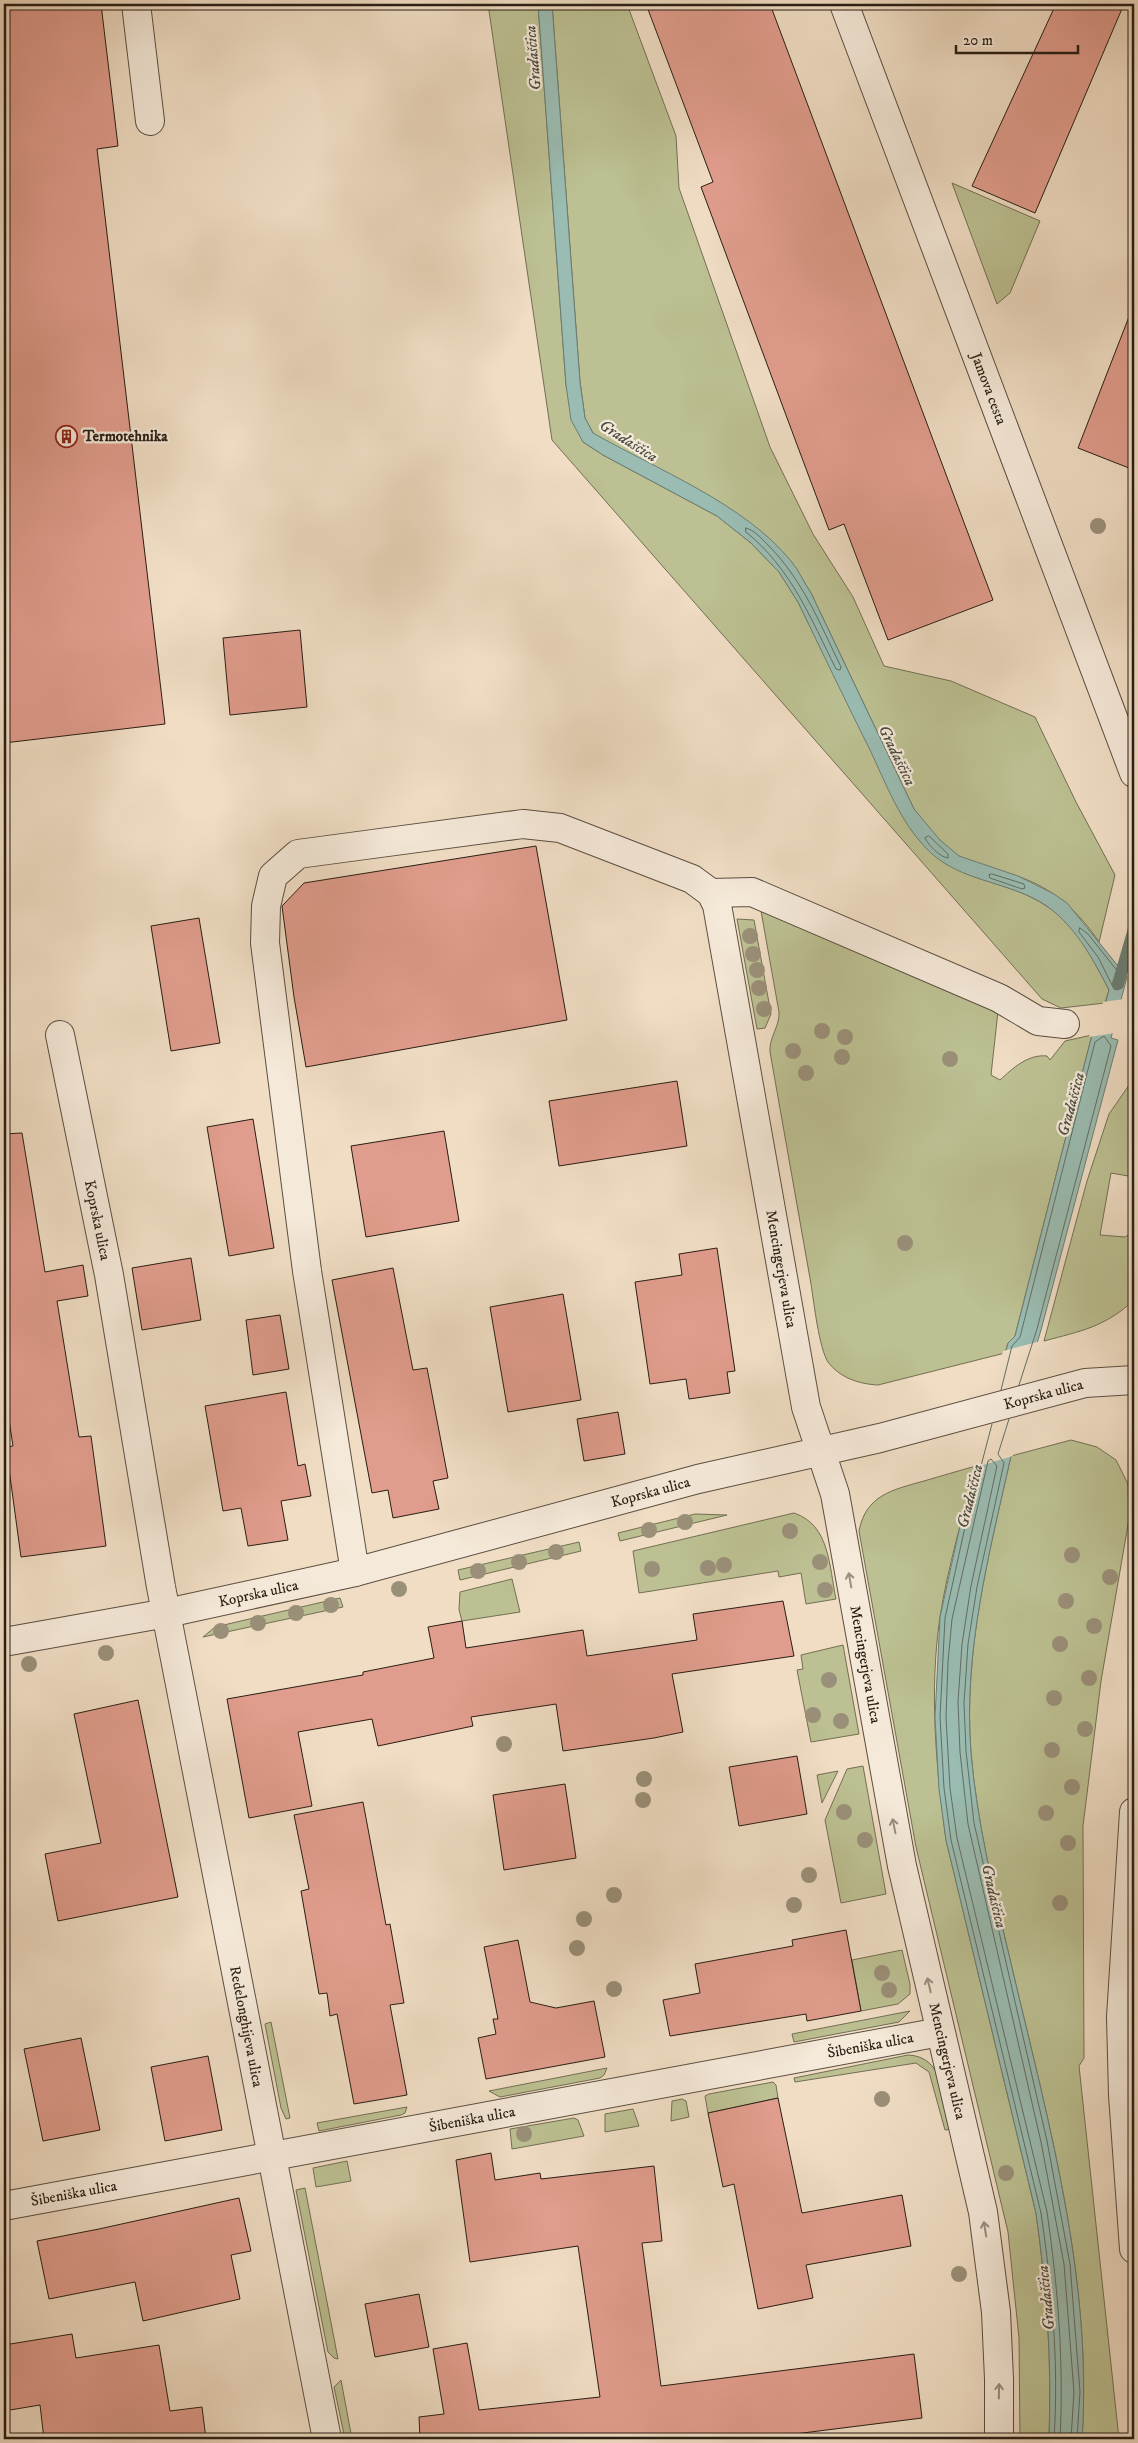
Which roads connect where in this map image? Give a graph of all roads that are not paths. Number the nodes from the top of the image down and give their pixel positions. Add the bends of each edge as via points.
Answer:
1 (136, 4) edge
2 (844, 4) edge
3 (150, 121) dead end
4 (1130, 761) edge
5 (711, 893) junction
6 (1066, 1024) dead end
7 (60, 1035) dead end
8 (1134, 1380) edge
9 (820, 1451) junction
10 (354, 1572) junction
11 (167, 1613) junction
12 (4, 1642) edge
13 (1134, 1812) edge
14 (940, 2032) junction
15 (272, 2158) junction
16 (1130, 2159) edge
17 (4, 2206) edge
18 (1134, 2249) edge
19 (327, 2439) edge
20 (999, 2439) edge

1 - 3 street
2 - 4 street, Jamova cesta
5 - 6 street via 752,892 999,998 1038,1021
5 - 9 street, Mencingerjeva ulica via 720,918 806,1407
5 - 10 street via 692,879 560,828 523,824 298,854 273,876 266,906 265,943 276,1038 307,1271
7 - 11 street, Koprska ulica via 109,1275
8 - 9 street, Koprska ulica via 1084,1383
9 - 10 street, Koprska ulica via 698,1479
14 -> 9 street, Mencingerjeva ulica via 902,1866 834,1494
10 - 11 street, Koprska ulica
11 - 12 street, Koprska ulica
11 - 15 street, Redelonghijeva ulica
13 - 16 street via 1121,2017
14 - 15 street, Šibeniška ulica
20 -> 14 street, Mencingerjeva ulica via 996,2312 989,2250 970,2151
15 - 17 street, Šibeniška ulica
15 - 19 street, Redelonghijeva ulica
16 - 18 street

